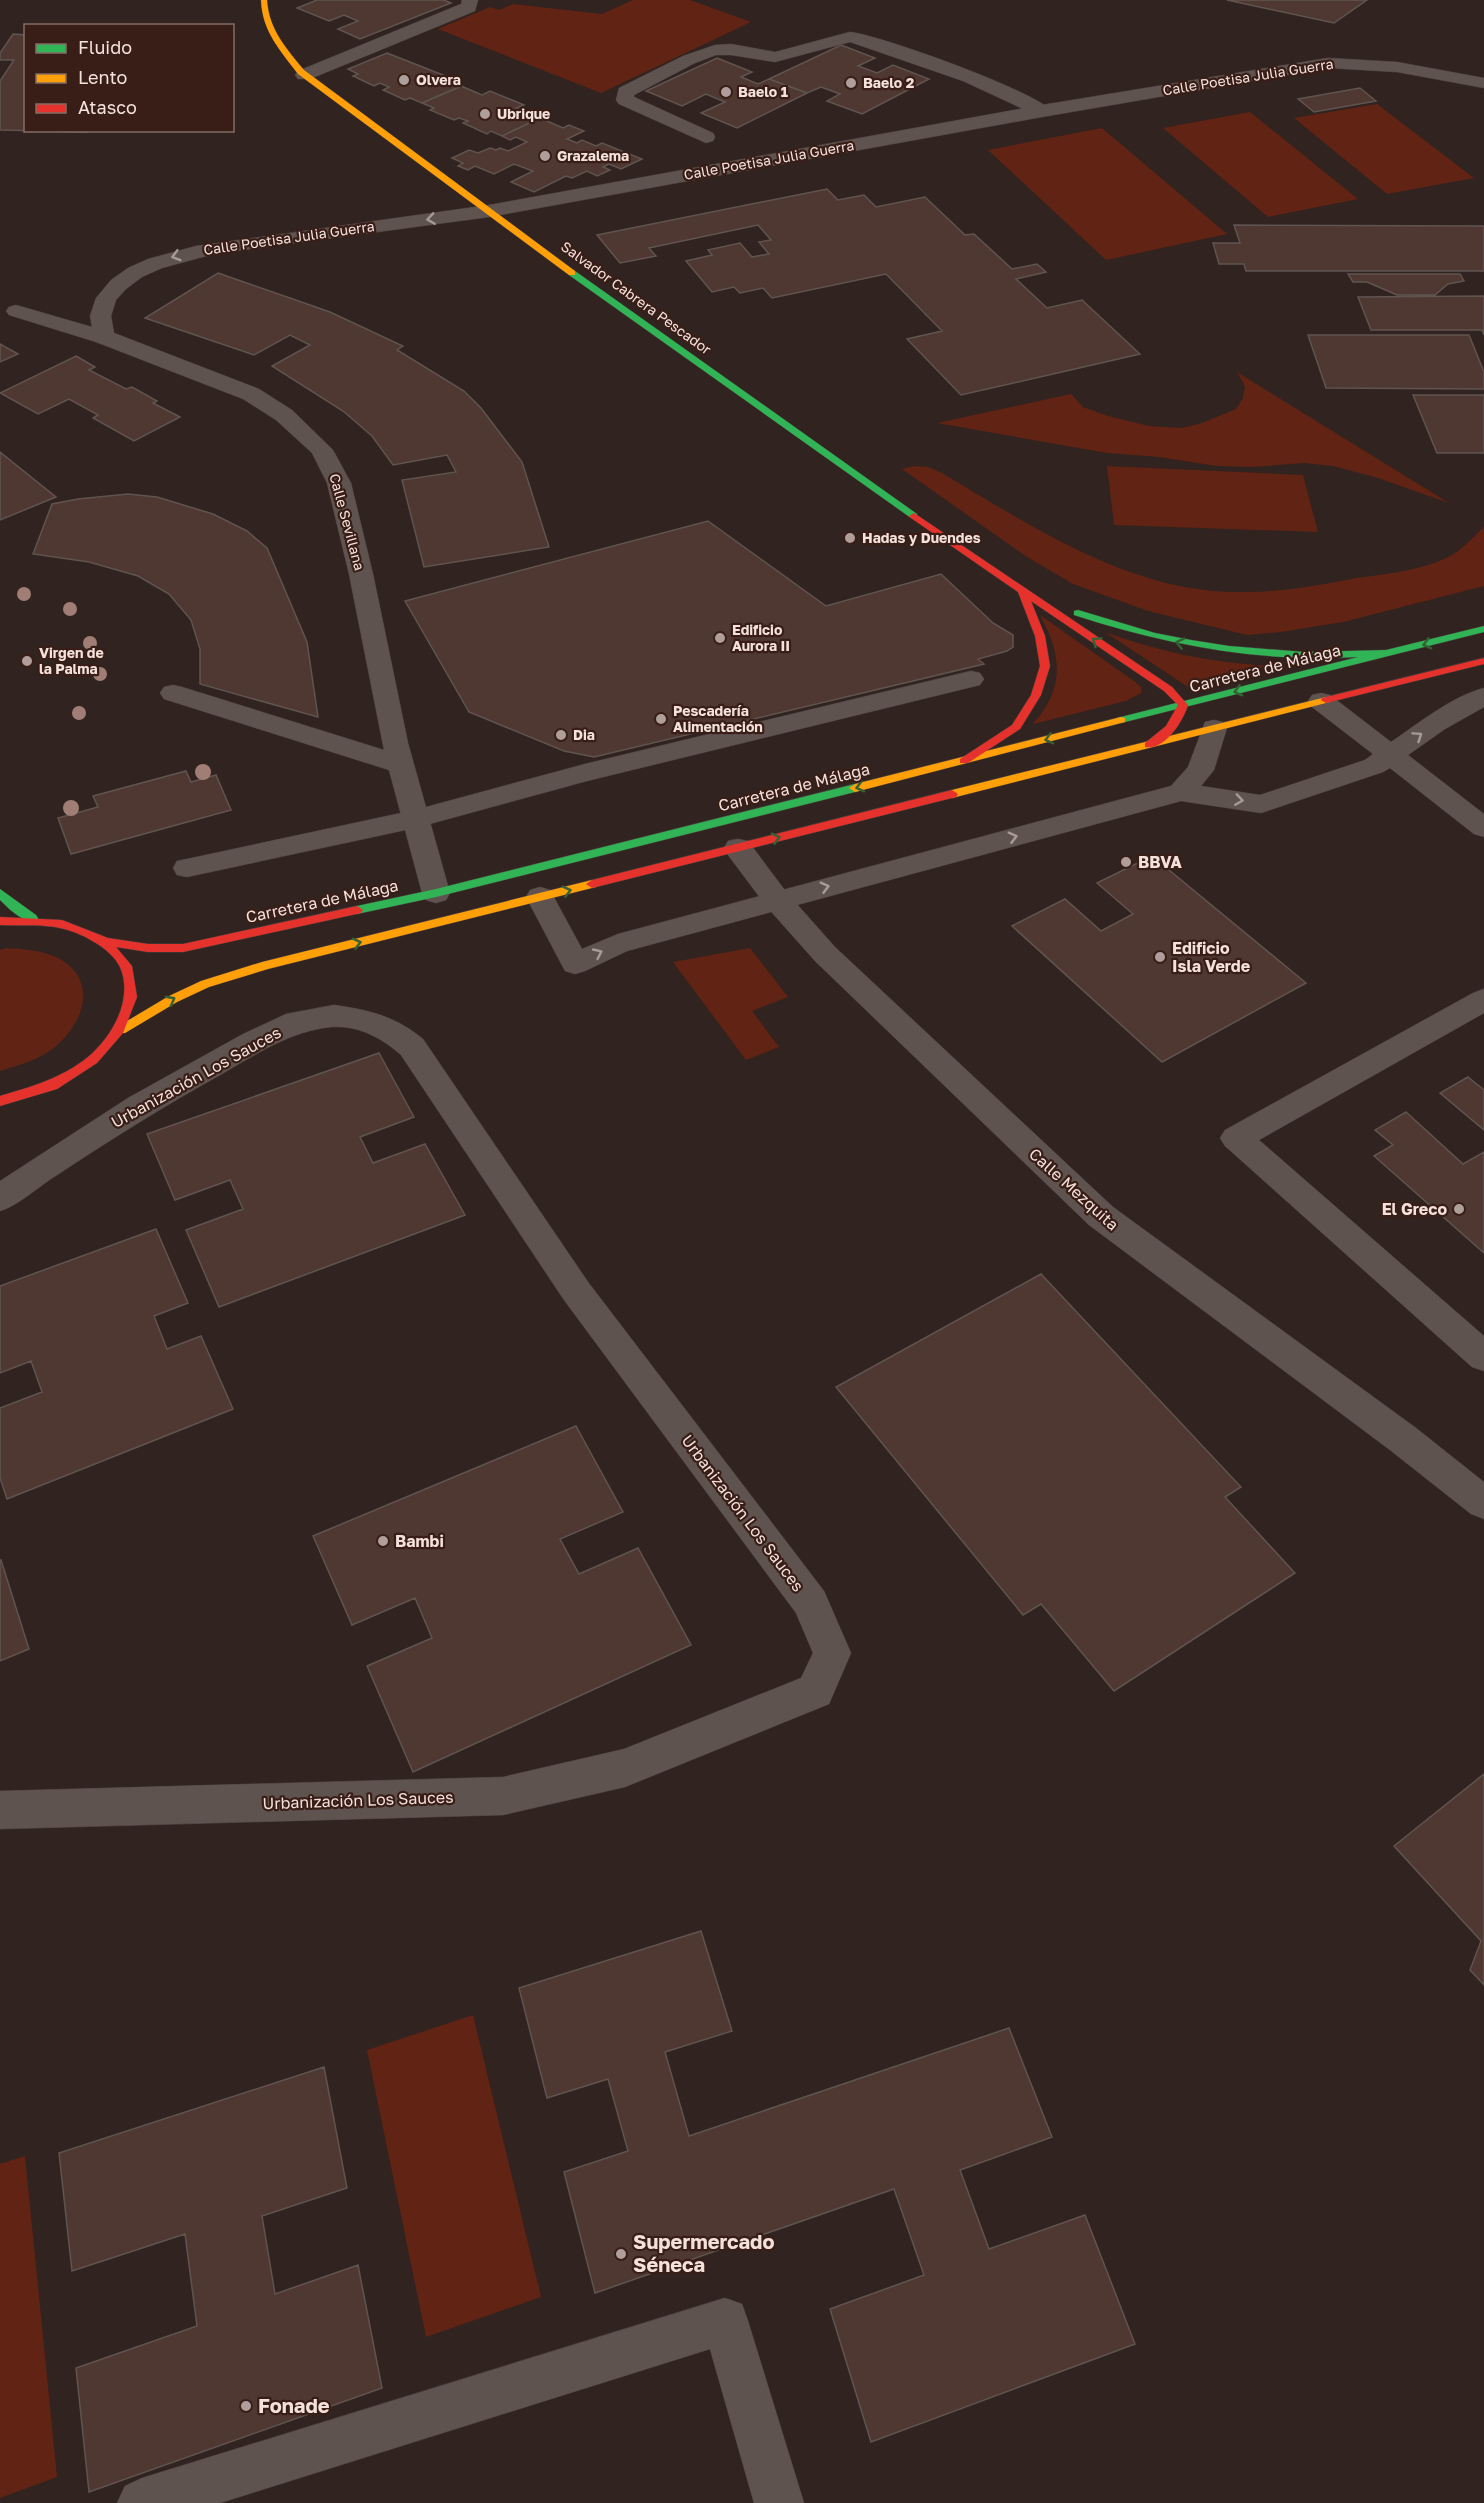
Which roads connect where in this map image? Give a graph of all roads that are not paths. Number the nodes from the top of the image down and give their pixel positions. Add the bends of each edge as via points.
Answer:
1 (264, 0) edge
2 (470, 0) edge
3 (304, 75) junction
4 (1484, 83) edge
5 (1042, 111) junction
6 (706, 136) dead end
7 (489, 211) junction
8 (16, 310) dead end
9 (104, 337) junction
10 (1023, 592) junction
11 (1484, 629) edge
12 (1406, 650) junction
13 (1484, 661) edge
14 (970, 679) dead end
15 (173, 693) dead end
16 (1484, 696) edge
17 (1321, 702) junction
18 (1183, 705) junction
19 (1214, 728) junction
20 (1149, 745) junction
21 (1389, 756) junction
22 (964, 761) junction
23 (402, 765) junction
24 (1181, 792) junction
25 (415, 819) junction
26 (1484, 828) edge
27 (738, 848) junction
28 (187, 868) dead end
29 (0, 893) edge
30 (436, 893) junction
31 (540, 897) junction
32 (777, 900) junction
33 (32, 918) junction
34 (0, 921) edge
35 (108, 942) junction
36 (1484, 1000) edge
37 (121, 1030) junction
38 (0, 1101) edge
39 (0, 1199) edge
40 (1484, 1357) edge
41 (1484, 1503) edge
42 (0, 1810) edge
43 (142, 2503) edge
44 (779, 2503) edge

1 - 3 main road, Salvador Cabrera Pescador via 273,36
2 - 3 street via 469,7
3 - 7 main road, Salvador Cabrera Pescador
4 - 5 street, Calle Poetisa Julia Guerra via 1397,67 1328,63
5 - 6 street via 1012,93 854,37 832,39 774,57 715,50 625,92 625,100
5 - 7 street, Calle Poetisa Julia Guerra
7 -> 9 street, Calle Poetisa Julia Guerra via 214,248 170,258 133,273 109,295 100,316
7 - 10 main road, Salvador Cabrera Pescador via 635,319
8 - 9 street, Calle Sevillana
9 - 23 street, Calle Sevillana via 251,394 284,415 322,450 339,483
12 -> 10 main road, Salvador Cabrera Pescador via 1335,658 1194,646 1119,629
18 -> 10 main road, Salvador Cabrera Pescador via 1168,689
10 - 22 main road via 1040,636 1045,666 1036,695 1016,728
11 -> 12 main road, Carretera de Málaga
12 -> 18 main road, Carretera de Málaga
13 - 17 main road
14 - 25 street via 585,773
15 - 23 street
21 -> 16 street
17 - 19 main road
17 - 21 street
18 - 20 main road via 1179,721
18 -> 22 main road, Carretera de Málaga
19 - 20 main road
19 - 24 street via 1201,770
27 -> 20 main road
24 -> 21 street via 1262,804 1374,766
21 - 26 street
22 -> 30 main road, Carretera de Málaga
23 - 25 street, Calle Sevillana
32 -> 24 street
25 - 28 street
25 - 30 street, Calle Sevillana
31 -> 27 main road
27 - 32 street, Calle Mezquita
29 - 33 main road via 14,908
30 - 35 main road, Carretera de Málaga via 183,948
31 -> 32 street via 575,964 618,944
37 -> 31 main road via 173,999 215,981
32 - 41 street, Calle Mezquita via 825,954 1101,1216
33 - 34 main road
33 - 35 main road via 74,924
35 - 37 main road via 128,968 132,998
36 - 40 street via 1236,1138
37 - 38 main road via 95,1060 57,1085
39 - 42 street, Urbanización Los Sauces via 139,1106 297,1022 334,1016 367,1020 399,1036 412,1047 576,1291 811,1603 832,1653 815,1691 625,1768 503,1796
43 - 44 street via 725,2321

